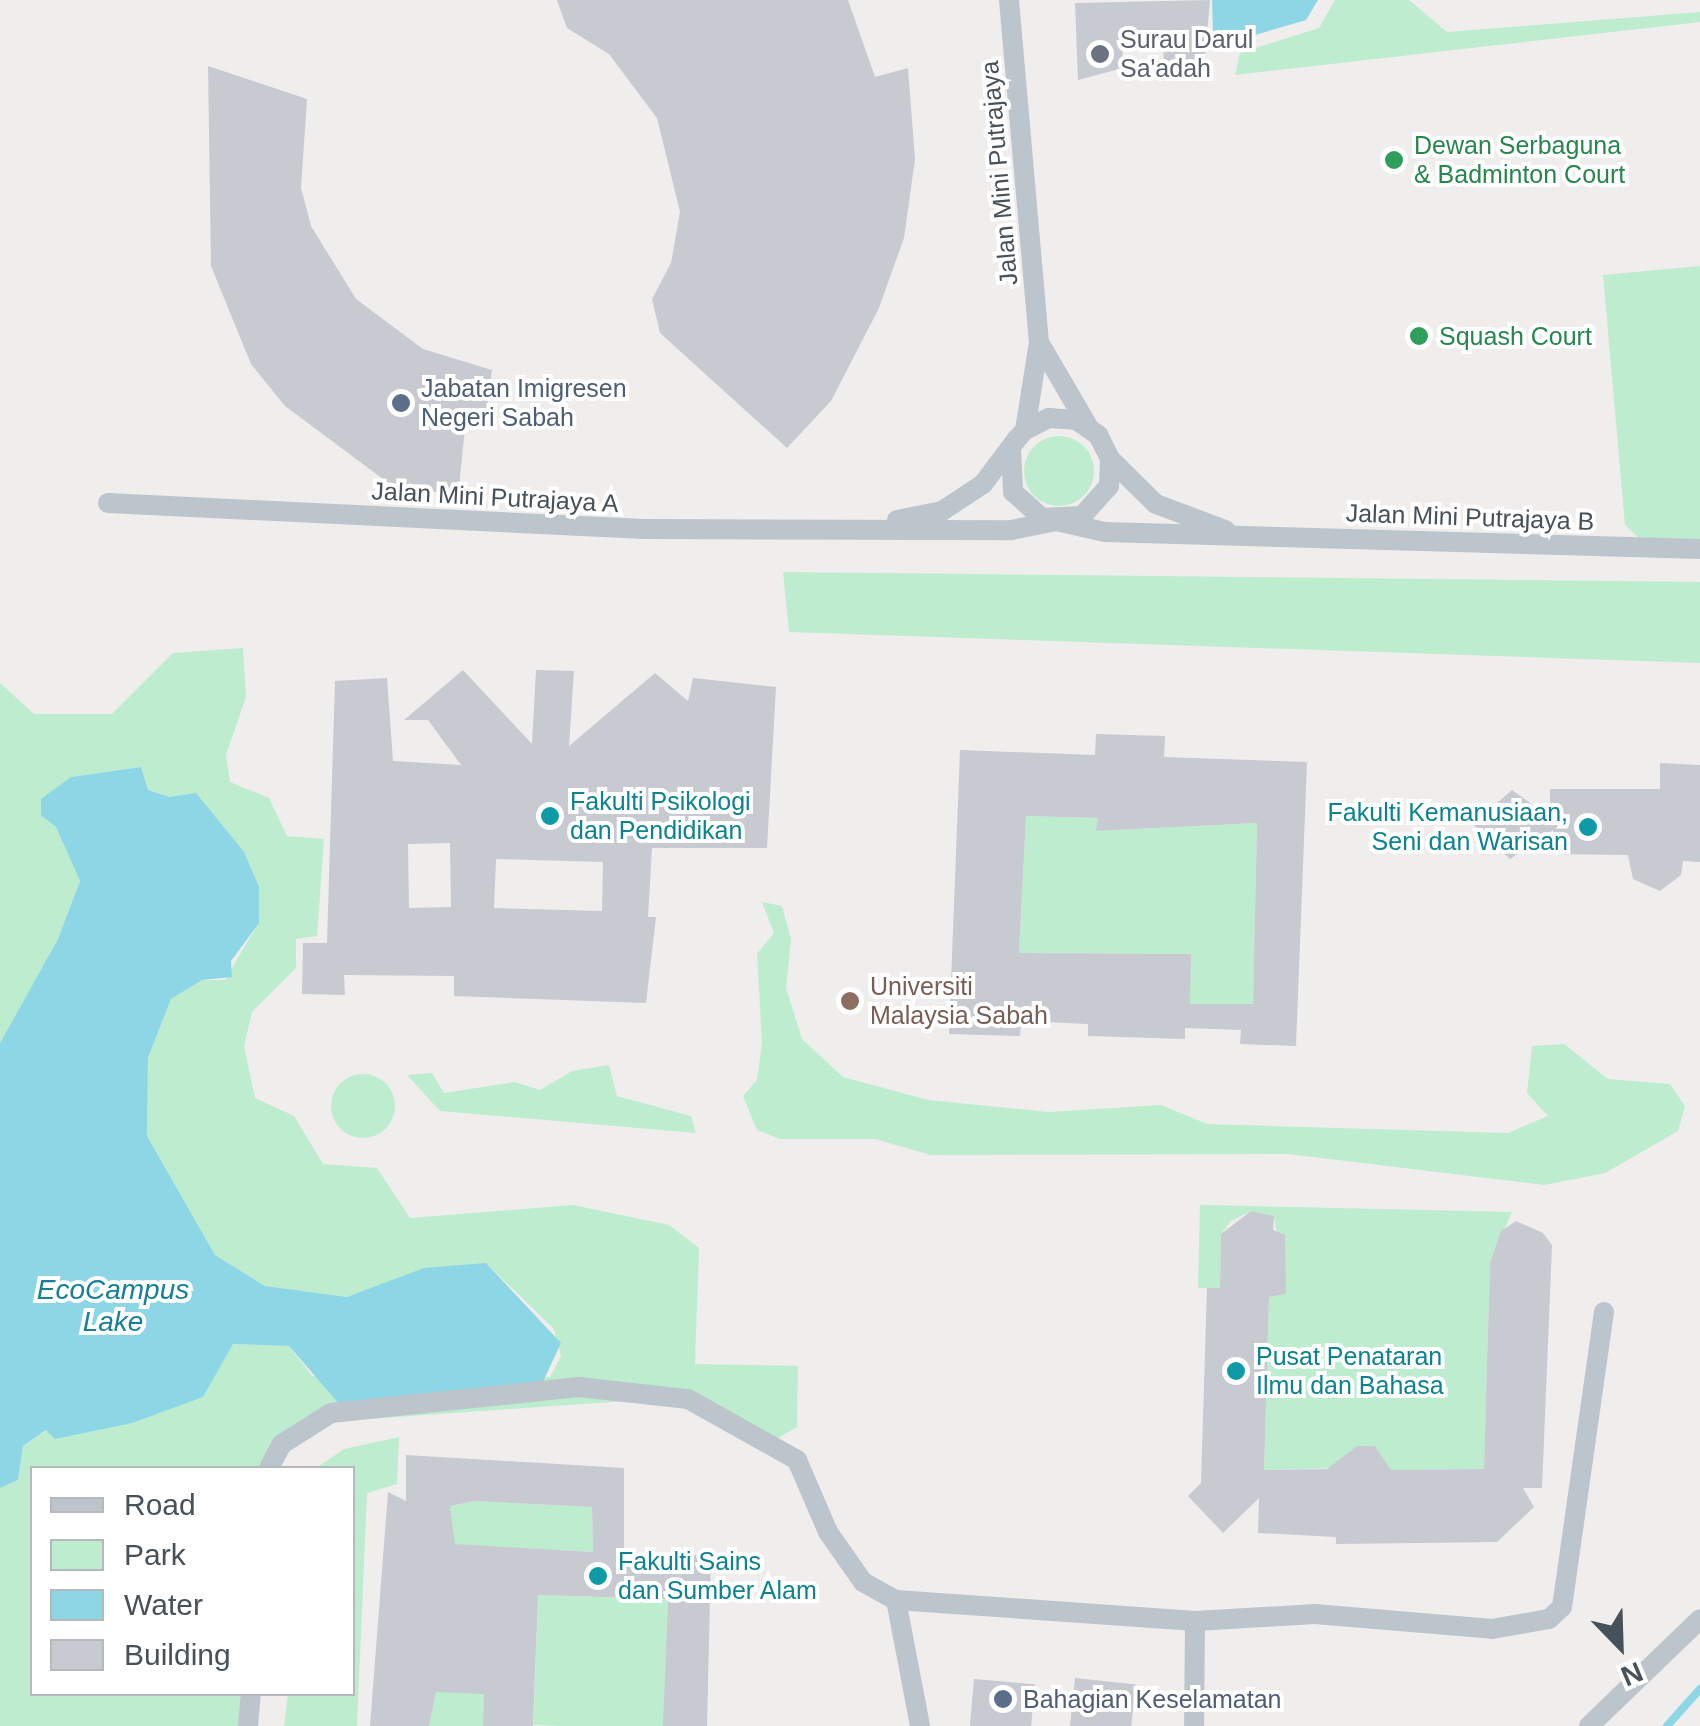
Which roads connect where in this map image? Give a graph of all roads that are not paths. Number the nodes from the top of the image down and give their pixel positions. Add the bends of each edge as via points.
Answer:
1 (1009, 0) edge
2 (1040, 342) junction
3 (1088, 426) junction
4 (1025, 430) junction
5 (1011, 448) junction
6 (1110, 459) junction
7 (108, 503) dead end
8 (1056, 521) junction
9 (880, 524) junction
10 (1238, 534) junction
11 (1700, 550) edge
12 (1604, 1312) dead end
13 (270, 1466) edge
14 (896, 1600) junction
15 (1700, 1619) edge
16 (1194, 1621) junction
17 (250, 1696) edge
18 (248, 1726) edge
19 (920, 1726) edge
20 (1194, 1726) edge
21 (1589, 1726) edge

1 - 2 street, Jalan Mini Putrajaya
2 - 3 street
2 - 4 street
3 - 4 street via 1063,418
3 - 6 street
4 - 5 street
5 - 8 street via 1012,492 1030,512
5 - 9 street via 984,484 942,510
6 - 8 street via 1108,486 1094,508
6 - 10 street via 1156,504
7 - 9 street, Jalan Mini Putrajaya A via 644,529
8 - 9 street via 1011,530
8 - 10 street, Jalan Mini Putrajaya B via 1105,532
10 - 11 street, Jalan Mini Putrajaya B
12 - 16 street via 1562,1607 1549,1619 1492,1629 1314,1614
13 - 14 street via 282,1444 331,1413 579,1387 666,1393 797,1460 828,1532 863,1582
14 - 16 street
14 - 19 street
15 - 21 street
16 - 20 street
17 - 18 street

